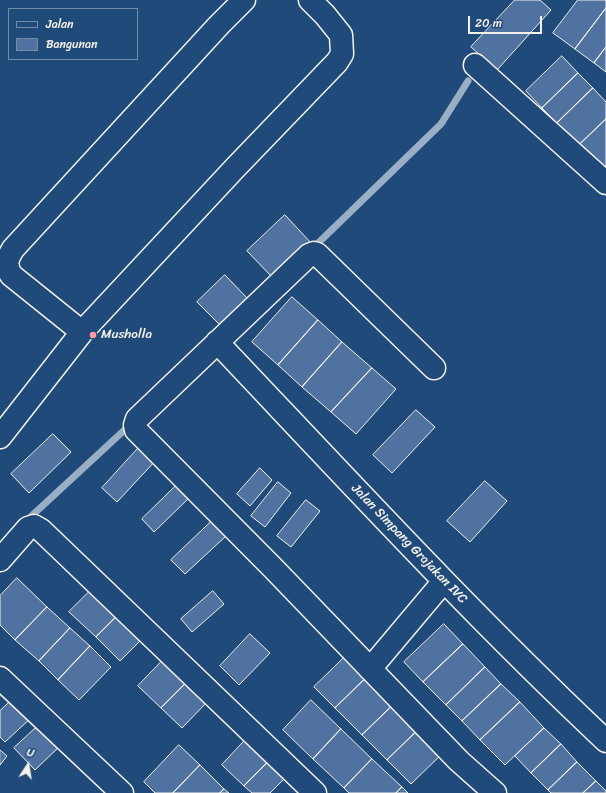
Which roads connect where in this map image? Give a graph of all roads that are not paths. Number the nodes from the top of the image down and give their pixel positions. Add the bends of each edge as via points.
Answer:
1 (244, 0) edge
2 (310, 0) edge
3 (475, 65) dead end
4 (606, 183) edge
5 (82, 332) junction
6 (217, 342) junction
7 (434, 368) dead end
8 (0, 437) edge
9 (0, 560) edge
10 (444, 581) junction
11 (370, 669) junction
12 (0, 678) edge
13 (606, 741) edge
14 (122, 793) edge
15 (315, 793) edge
16 (495, 793) edge

1 - 5 street via 13,249 7,259 11,275
2 - 5 street via 326,15 341,35 342,54 337,62 234,168
3 - 4 street
5 - 8 street
6 - 7 street via 308,255 314,253
6 - 10 street, Jalan Simpang Grajakan IVC
6 - 11 street via 137,419 136,430
9 - 15 street via 28,528 34,526 41,530
10 - 11 street
10 - 13 street, Jalan Simpang Grajakan IVC
11 - 16 street via 459,761
12 - 14 street

